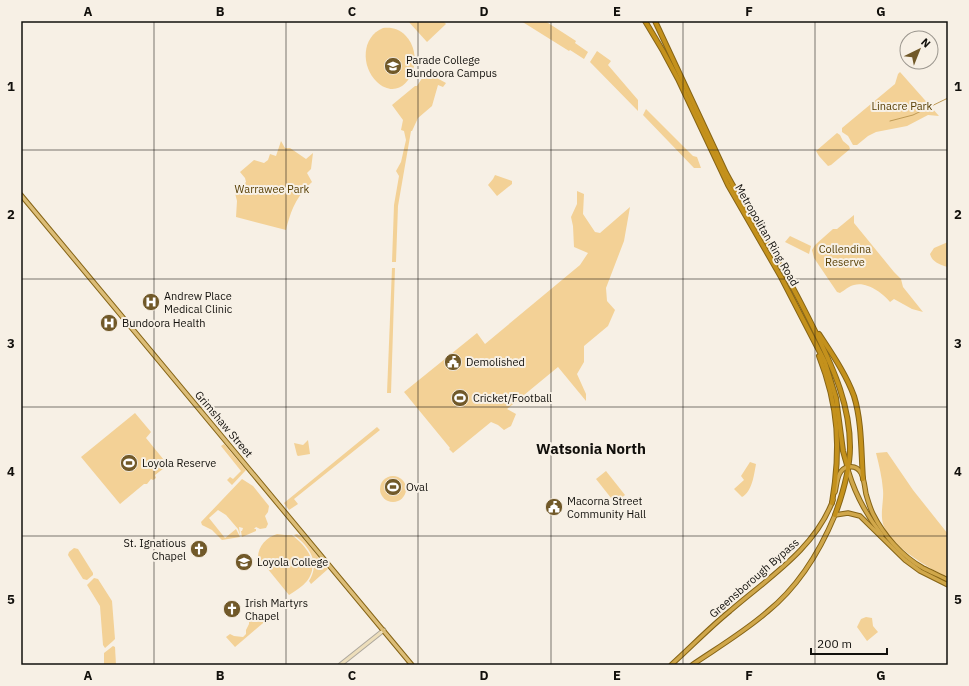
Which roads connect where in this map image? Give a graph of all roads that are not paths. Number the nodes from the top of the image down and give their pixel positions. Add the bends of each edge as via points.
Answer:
1 (645, 21) edge
2 (655, 21) edge
3 (21, 195) edge
4 (807, 315) junction
5 (811, 334) junction
6 (848, 467) junction
7 (863, 479) junction
8 (832, 503) junction
9 (835, 515) junction
10 (888, 544) junction
11 (948, 580) edge
12 (948, 584) edge
13 (384, 630) junction
14 (340, 665) edge
15 (412, 665) edge
16 (672, 665) edge
17 (692, 665) edge

1 - 5 highway, Metropolitan Ring Road via 676,74 728,185 776,267
2 - 4 highway, Metropolitan Ring Road via 726,174
3 - 13 main road, Grimshaw Street
4 - 6 highway, Metropolitan Ring Road via 832,365 843,397 850,443
4 - 7 highway via 852,391 859,421
5 - 6 highway, Metropolitan Ring Road via 825,362 834,389
5 - 8 highway via 829,383 835,413 837,459
6 - 7 highway via 858,469
6 - 8 highway, Greensborough Bypass via 840,473
6 - 9 highway, Metropolitan Ring Road
6 - 10 highway, Metropolitan Ring Road via 863,506
7 - 11 highway via 871,510 891,541 918,565
8 - 16 highway, Greensborough Bypass via 819,528 804,547 711,627
9 - 10 highway via 848,513 860,516
9 - 17 highway, Greensborough Bypass via 814,556 786,594 768,612
10 - 12 highway via 925,574
13 - 14 main road
13 - 15 main road, Grimshaw Street

